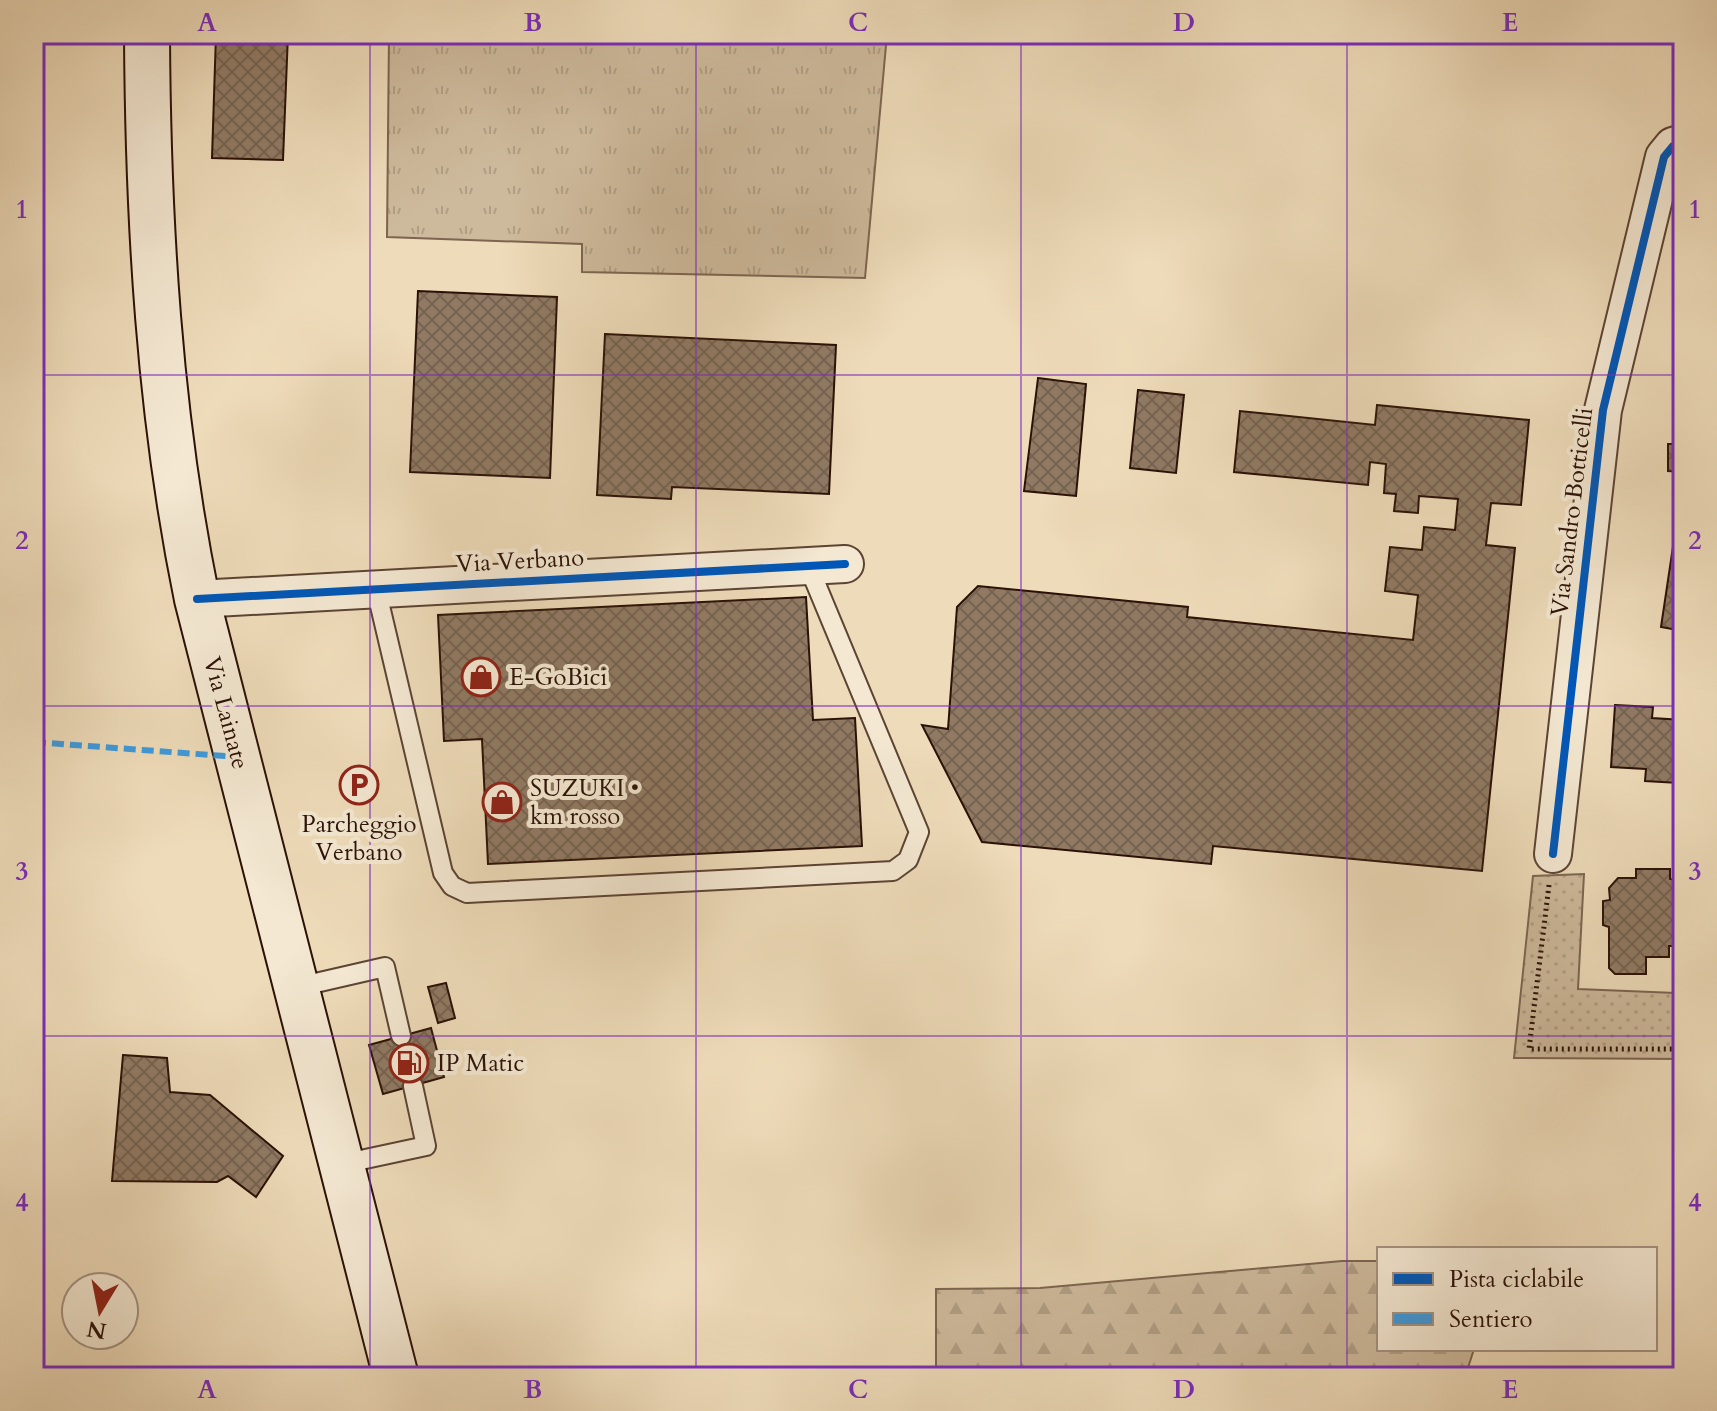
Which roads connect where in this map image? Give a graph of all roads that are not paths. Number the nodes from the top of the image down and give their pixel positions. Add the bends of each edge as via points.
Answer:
1 (147, 34) edge
2 (1683, 143) edge
3 (845, 564) dead end
4 (808, 565) junction
5 (376, 589) junction
6 (197, 599) junction
7 (1553, 854) road end
8 (298, 987) junction
9 (401, 1036) dead end
10 (413, 1086) dead end
11 (342, 1164) junction
12 (396, 1377) edge

1 - 6 main road, Via Lainate via 168,433
2 - 7 street, Via Sandro Botticelli via 1664,157 1603,410
3 - 4 street, Via Verbano
4 - 5 street, Via Verbano
4 - 5 lane via 919,832 908,860 893,871 467,893 452,886 443,873
5 - 6 street, Via Verbano
6 - 8 main road, Via Lainate
8 - 9 lane via 385,967
8 - 11 main road, Via Lainate
10 - 11 lane via 426,1146
11 - 12 main road, Via Lainate

